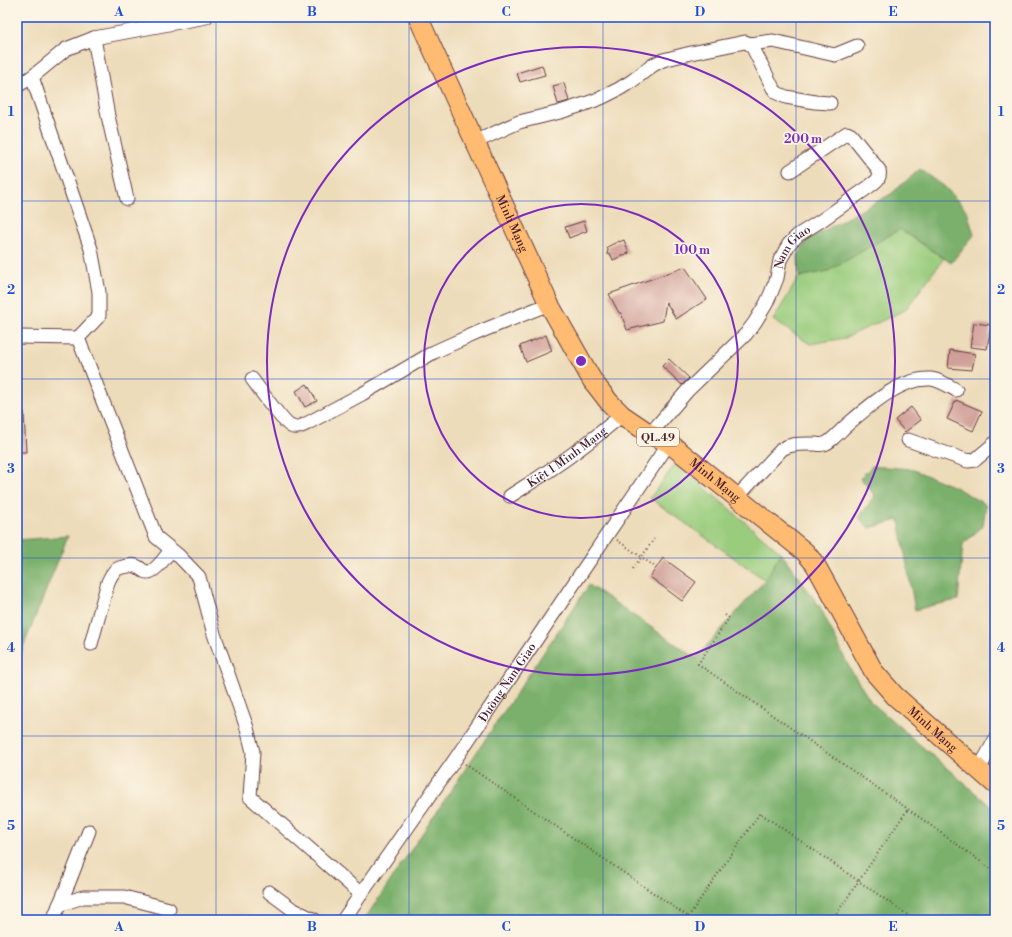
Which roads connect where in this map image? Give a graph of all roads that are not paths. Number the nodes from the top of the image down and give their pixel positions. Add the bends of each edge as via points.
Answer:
1 (206, 17) edge
2 (418, 17) edge
3 (94, 38) junction
4 (750, 44) junction
5 (857, 46) dead end
6 (32, 77) junction
7 (17, 86) edge
8 (830, 103) dead end
9 (475, 142) junction
10 (790, 171) dead end
11 (127, 199) dead end
12 (549, 304) junction
13 (17, 338) edge
14 (78, 338) junction
15 (252, 379) dead end
16 (956, 390) dead end
17 (622, 415) junction
18 (650, 434) junction
19 (908, 440) dead end
20 (995, 442) edge
21 (669, 443) junction
22 (510, 496) dead end
23 (737, 497) junction
24 (171, 550) junction
25 (91, 644) dead end
26 (995, 740) edge
27 (979, 769) junction
28 (995, 784) edge
29 (89, 831) dead end
30 (269, 892) dead end
31 (361, 894) junction
32 (59, 905) junction
33 (169, 909) dead end
34 (53, 920) edge
35 (315, 920) edge
36 (343, 920) edge

1 - 3 street
2 - 9 highway, Minh Mạng / QL.49
3 - 6 street via 66,49
3 - 11 street
4 - 5 street via 773,41 834,55
4 - 8 street via 778,93 786,97
4 - 9 street via 745,42 663,60 601,98 519,122
6 - 7 street
6 - 14 street via 91,249 99,292 99,316
9 - 12 highway, Minh Mạng / QL.49
10 - 18 street, Nam Giao via 847,133 879,170 880,175 870,186 788,244 780,260 771,293 755,322 746,334 688,390
12 - 15 street via 441,349 296,428 285,422
12 - 17 highway, Minh Mạng / QL.49 via 592,380
13 - 14 street
14 - 24 street via 156,537
16 - 23 street via 932,379 921,379 899,386 867,407 824,444 788,445 782,449
17 - 18 highway, Minh Mạng / QL.49
17 - 22 street, Kiệt 1 Minh Mạng via 538,479
18 - 21 highway, Minh Mạng / QL.49
19 - 20 street via 968,462 975,460
21 - 23 highway, Minh Mạng / QL.49
21 - 31 street, Đường Nam Giao
23 - 27 highway, Minh Mạng / QL.49 via 805,552 815,564 874,672 895,696
24 - 25 street via 150,572 133,565 122,566 112,573
24 - 31 street via 199,577 214,634 253,752 250,797
26 - 27 street
27 - 28 highway, Minh Mạng / QL.49
29 - 32 street
30 - 35 street via 292,909
31 - 36 street, Đường Nam Giao
32 - 33 street via 83,897 124,897
32 - 34 street

